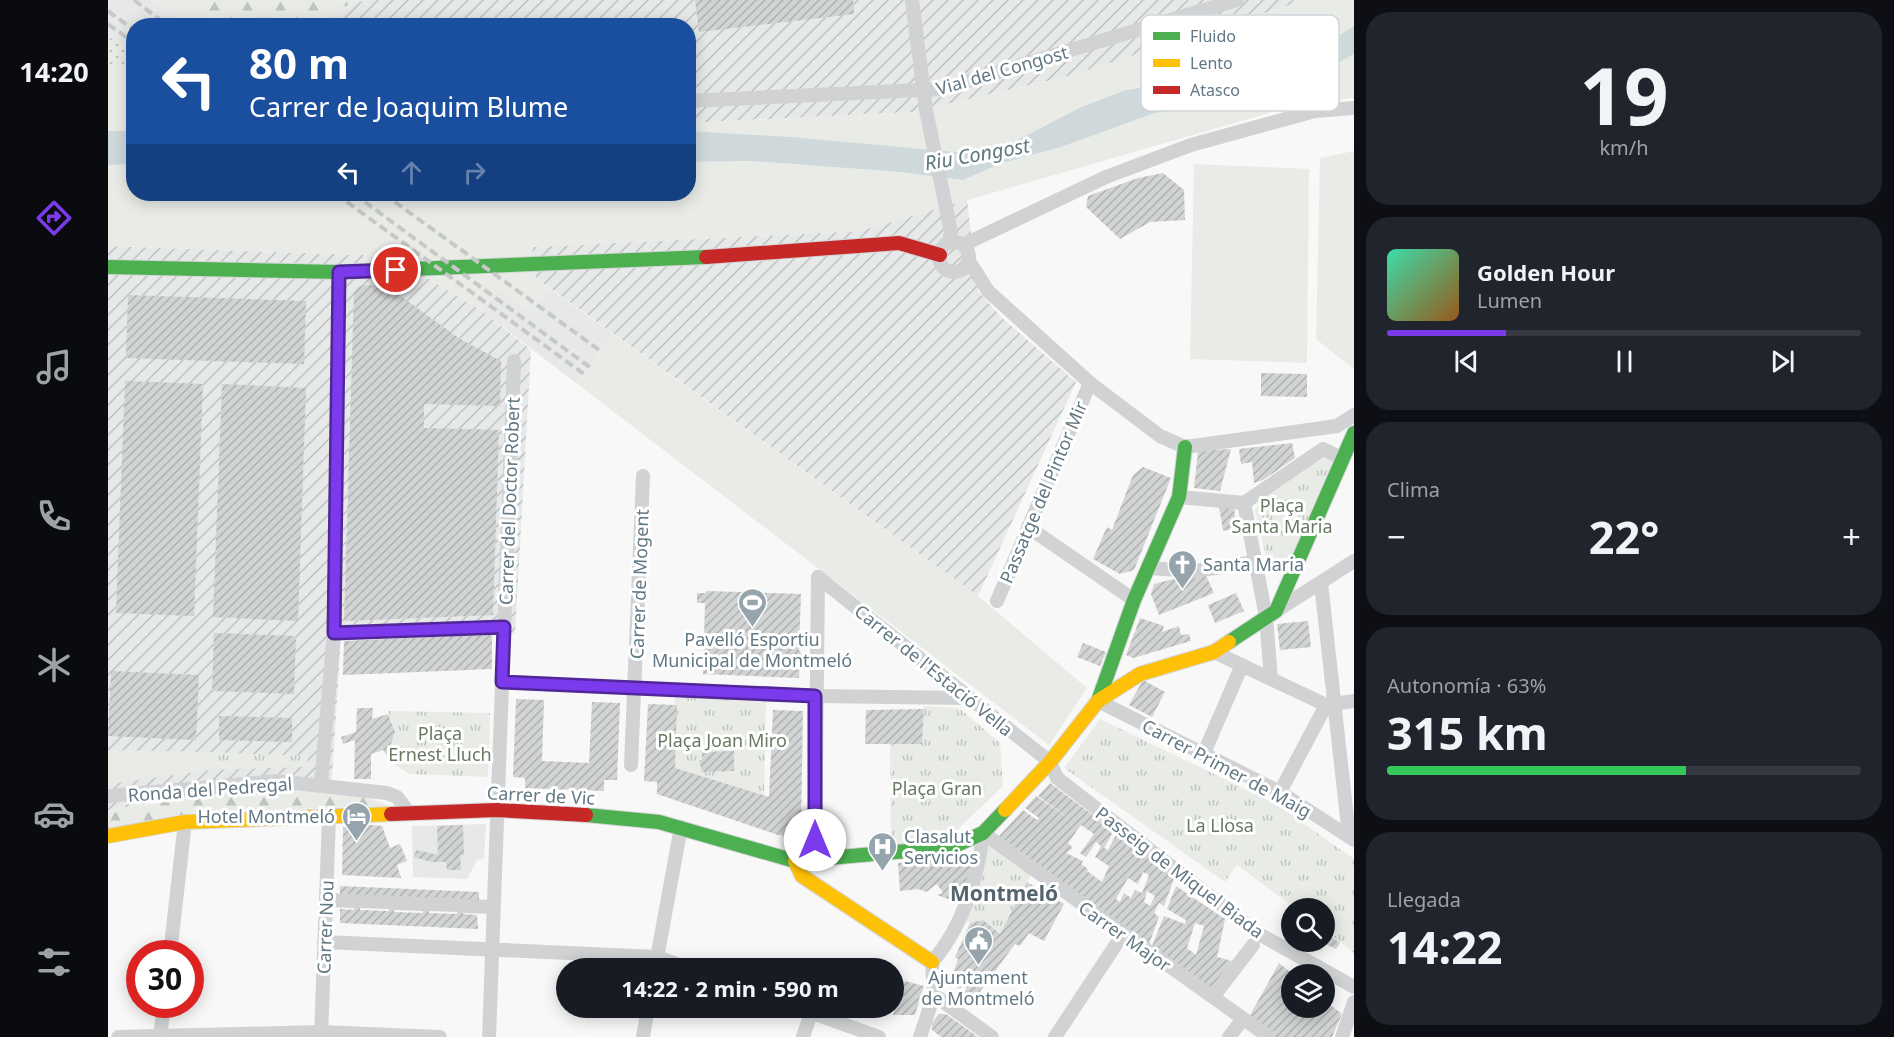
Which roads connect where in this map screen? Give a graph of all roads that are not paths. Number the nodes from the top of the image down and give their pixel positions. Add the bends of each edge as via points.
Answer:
1 (912, 0) edge
2 (1228, 1) edge
3 (1182, 15) edge
4 (1141, 28) edge
5 (923, 92) junction
6 (696, 101) edge
7 (1354, 108) edge
8 (1339, 109) edge
9 (1315, 111) edge
10 (956, 244) junction
11 (940, 255) junction
12 (969, 261) junction
13 (108, 267) edge
14 (339, 272) junction
15 (514, 361) dead end
16 (1090, 383) junction
17 (1354, 415) edge
18 (1336, 426) junction
19 (1320, 427) junction
20 (1352, 436) edge
21 (1185, 447) junction
22 (1323, 450) junction
23 (1341, 458) junction
24 (643, 476) dead end
25 (1179, 497) junction
26 (1244, 503) junction
27 (1028, 527) junction
28 (1354, 561) edge
29 (1255, 562) junction
30 (1148, 568) junction
31 (1321, 583) junction
32 (1134, 600) junction
33 (997, 601) dead end
34 (1271, 614) junction
35 (504, 627) junction
36 (334, 633) junction
37 (1214, 652) junction
38 (1112, 663) junction
39 (1242, 665) junction
40 (1131, 678) junction
41 (1271, 679) junction
42 (502, 682) junction
43 (634, 688) junction
44 (815, 696) junction
45 (968, 698) junction
46 (1098, 701) junction
47 (1354, 701) edge
48 (1330, 704) junction
49 (1204, 753) junction
50 (1050, 762) junction
51 (631, 765) dead end
52 (321, 784) junction
53 (1280, 792) junction
54 (108, 796) edge
55 (497, 810) junction
56 (410, 814) junction
57 (329, 817) junction
58 (184, 822) junction
59 (681, 827) junction
60 (983, 833) junction
61 (108, 836) edge
62 (1351, 838) edge
63 (795, 861) junction
64 (815, 861) junction
65 (326, 900) junction
66 (493, 907) junction
67 (1123, 934) junction
68 (1256, 939) junction
69 (171, 940) edge
70 (324, 942) junction
71 (490, 949) junction
72 (597, 958) edge
73 (657, 958) edge
74 (932, 962) junction
75 (1354, 987) edge
76 (934, 995) junction
77 (1213, 997) junction
78 (1354, 1002) edge
79 (162, 1018) edge
80 (646, 1018) edge
81 (804, 1018) edge
82 (827, 1018) edge
83 (1243, 1019) junction
84 (321, 1035) edge
85 (160, 1036) edge
86 (118, 1037) edge
87 (440, 1037) edge
88 (489, 1037) edge
89 (643, 1037) edge
90 (803, 1037) edge
91 (879, 1037) edge
92 (920, 1037) edge
93 (992, 1037) edge
94 (1055, 1037) edge
95 (1229, 1037) edge
96 (1269, 1037) edge
97 (1342, 1037) edge

1 - 5 street
2 - 3 street, Vial del Congost
4 - 5 street, Vial del Congost
5 - 6 street, Vial del Congost
5 - 10 street
7 - 8 street
9 - 10 street via 1191,145 1107,177
10 - 11 street
10 - 12 street via 968,251
11 - 12 street via 942,266 951,272 961,271
11 - 14 street via 899,243 670,260
12 - 16 street via 988,291
13 - 14 street
14 - 36 street
15 - 35 street, Carrer del Doctor Robert
16 - 21 street via 1160,436
16 - 27 street, Passatge del Pintor Mir
17 - 18 street
18 - 19 street
18 - 20 street
19 - 21 street
19 - 22 street
20 - 23 street
21 - 25 street
22 - 23 street
22 - 26 street
23 - 34 street
24 - 43 street, Carrer de Mogent
25 - 26 street
25 - 30 street
26 - 29 street
27 - 32 street
27 - 33 street, Passatge del Pintor Mir
28 - 31 street
29 - 30 street via 1195,571
29 - 34 street
30 - 32 street
31 - 34 street
31 - 48 street
32 - 38 street
34 - 37 street
34 - 41 street
35 - 36 street
35 - 42 street, Carrer del Doctor Robert
36 - 52 street
37 - 39 street
37 - 40 street
38 - 40 street via 1117,674
38 - 46 street
39 - 41 street
39 - 49 street
40 - 46 street
41 - 48 street
42 - 43 street
42 - 55 street, Carrer del Doctor Robert
43 - 44 street
43 - 51 street, Carrer de Mogent
44 - 45 street
44 - 45 street, Carrer de l'Estació Vella via 818,577
44 - 64 street
45 - 50 street, Carrer de l'Estació Vella
46 - 49 street, Carrer Primer de Maig
46 - 50 street
47 - 48 street
48 - 53 street
48 - 62 street
49 - 53 street, Carrer Primer de Maig
50 - 60 street
50 - 68 street, Passeig de Miquel Biada via 1057,778
52 - 54 street, Ronda del Pedregal via 276,781
52 - 56 street, Ronda del Pedregal via 398,797
53 - 62 street, Carrer Primer de Maig
55 - 56 street, Carrer de Vic
55 - 59 street, Carrer de Vic via 628,817
55 - 66 street, Carrer del Doctor Robert
56 - 57 street, Carrer de Vic
57 - 58 street, Carrer de Vic
57 - 65 street, Carrer Nou
58 - 61 street, Carrer de Vic
58 - 69 street
59 - 63 street, Carrer de Vic
59 - 73 street
60 - 64 street, Carrer de Vic via 952,847
60 - 67 street, Carrer Major
60 - 74 street via 980,863 970,893 945,947
63 - 64 street, Carrer de Vic
63 - 74 street via 802,876
65 - 66 street
65 - 70 street, Carrer Nou
66 - 71 street, Carrer del Doctor Robert
67 - 77 street, Carrer Major
67 - 94 street
68 - 75 street, Passeig de Miquel Biada
68 - 77 street
70 - 71 street
70 - 84 street, Carrer Nou
71 - 72 street
71 - 88 street, Carrer del Doctor Robert
74 - 76 street
76 - 92 street
76 - 93 street
77 - 83 street, Carrer Major
78 - 97 street
79 - 85 street
80 - 89 street
81 - 90 street
82 - 91 street
83 - 95 street
83 - 96 street, Carrer Major
84 - 85 street
84 - 87 street
85 - 86 street

